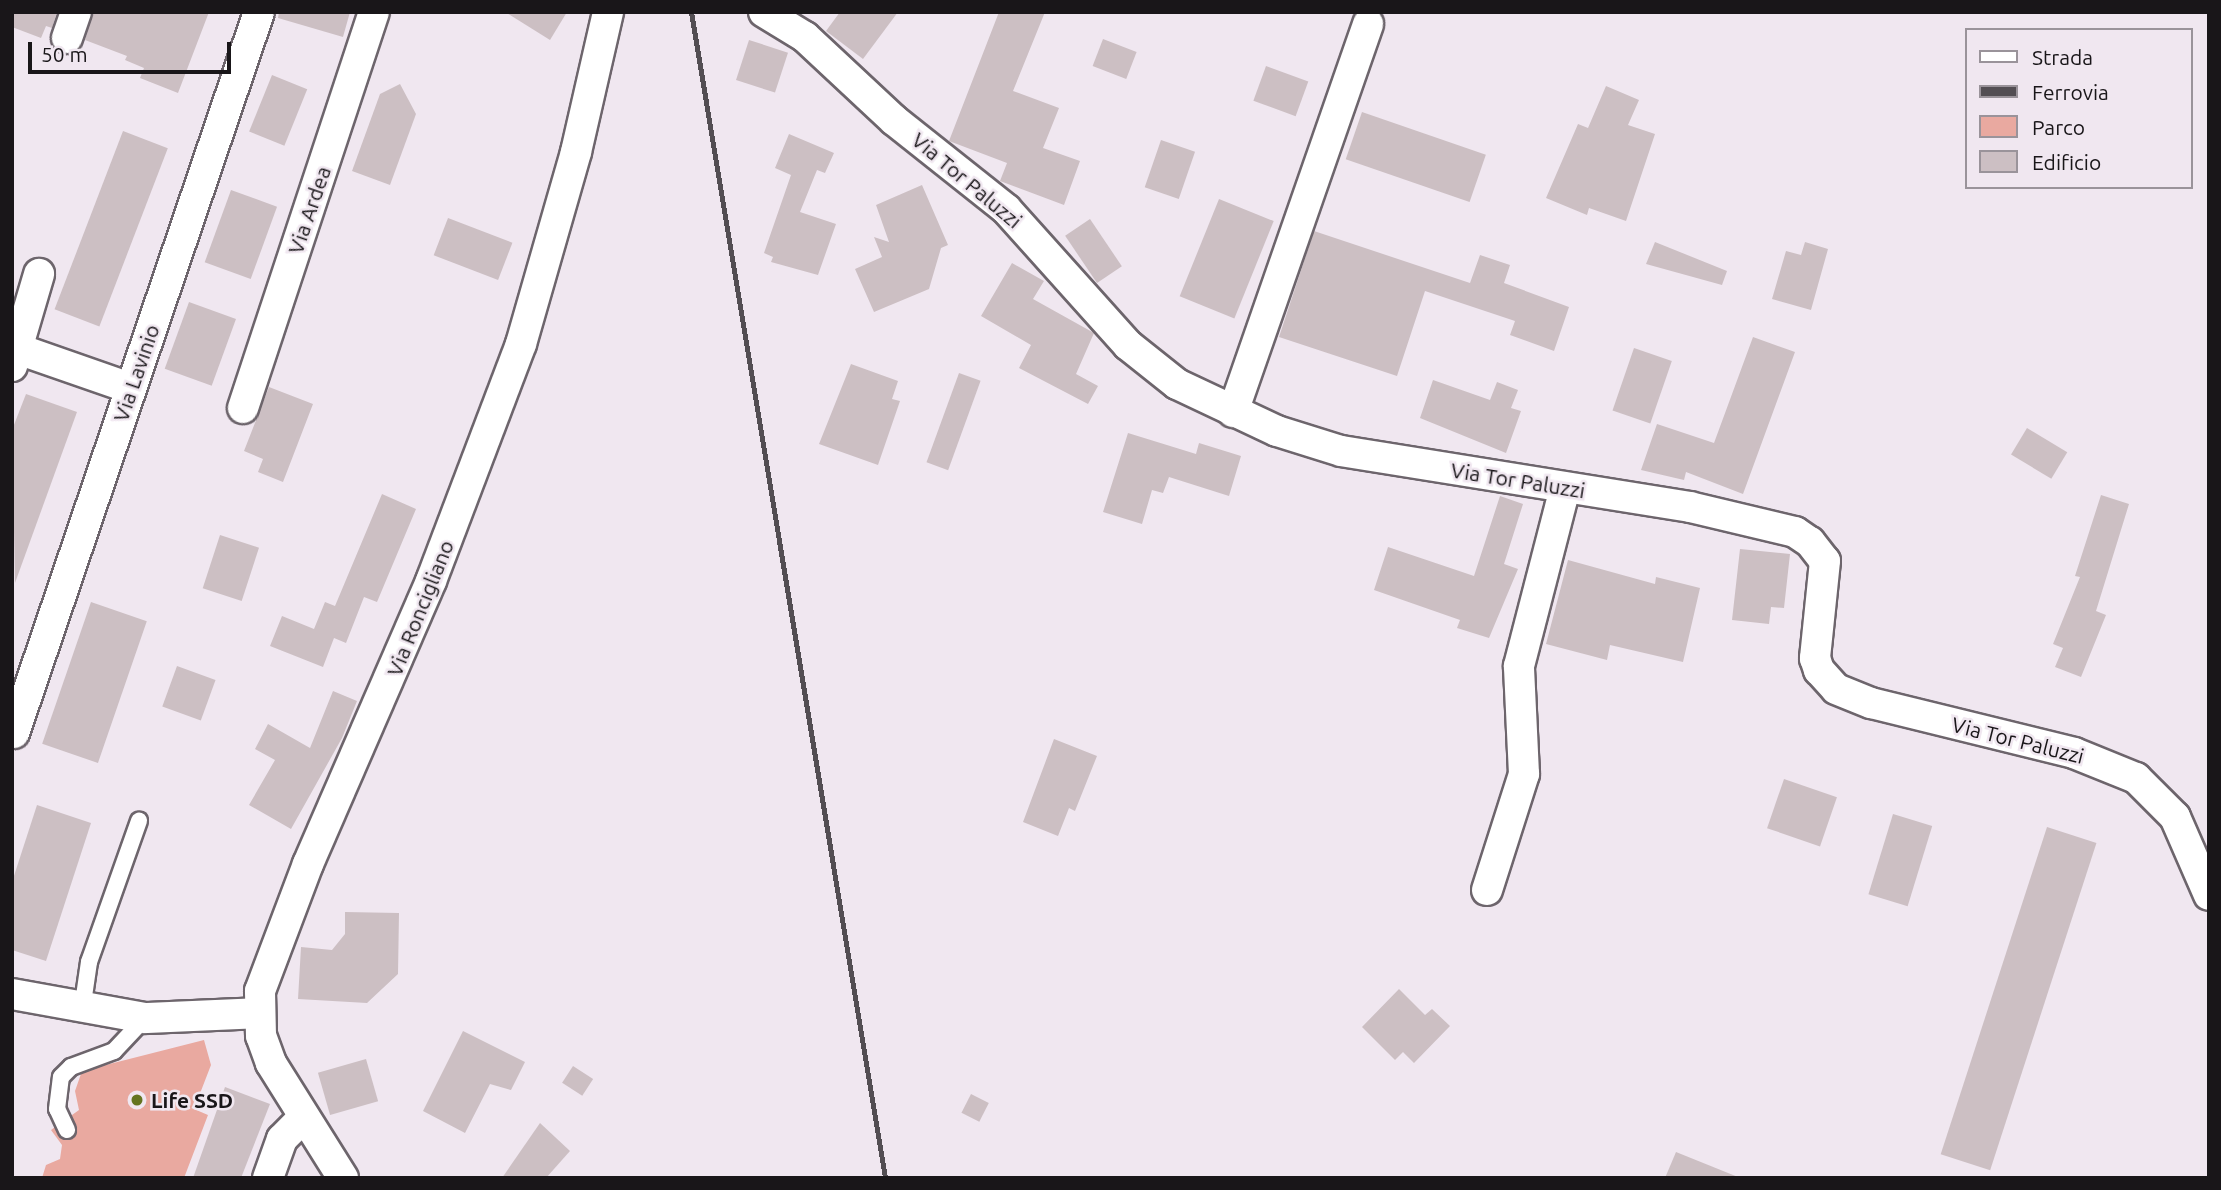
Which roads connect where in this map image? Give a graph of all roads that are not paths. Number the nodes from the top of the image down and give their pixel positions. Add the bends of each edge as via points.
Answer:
1 (259, 12) edge
2 (374, 12) edge
3 (608, 12) edge
4 (764, 12) edge
5 (1368, 24) dead end
6 (40, 274) dead end
7 (15, 357) edge
8 (130, 388) junction
9 (243, 408) dead end
10 (1233, 412) junction
11 (1565, 488) junction
12 (14, 733) dead end
13 (139, 821) dead end
14 (1487, 890) dead end
15 (2209, 895) edge
16 (12, 994) edge
17 (82, 1010) junction
18 (258, 1013) junction
19 (145, 1018) junction
20 (302, 1119) junction
21 (67, 1130) dead end
22 (268, 1178) edge
23 (343, 1178) edge

1 - 8 street, Via Lavinio
2 - 9 street, Via Ardea
3 - 18 street, Via Roncigliano via 576,152 521,344 432,581 276,944
4 - 10 street, Via Tor Paluzzi via 805,37 894,120 1006,209 1143,360 1190,392
5 - 10 street
6 - 7 street
7 - 8 street
8 - 12 street, Via Lavinio
10 - 11 street, Via Tor Paluzzi via 1291,436 1352,453
11 - 14 street via 1519,666 1524,774
11 - 15 street, Via Tor Paluzzi via 1690,507 1803,537 1825,561 1815,658 1836,689 1871,703 2074,753 2136,778 2175,817
13 - 17 lane via 89,962
16 - 17 street
17 - 19 street
18 - 19 street
18 - 20 street, Via Roncigliano via 271,1063
19 - 21 lane via 114,1051 71,1067 61,1077 58,1110
20 - 22 street via 282,1139
20 - 23 street, Via Roncigliano

